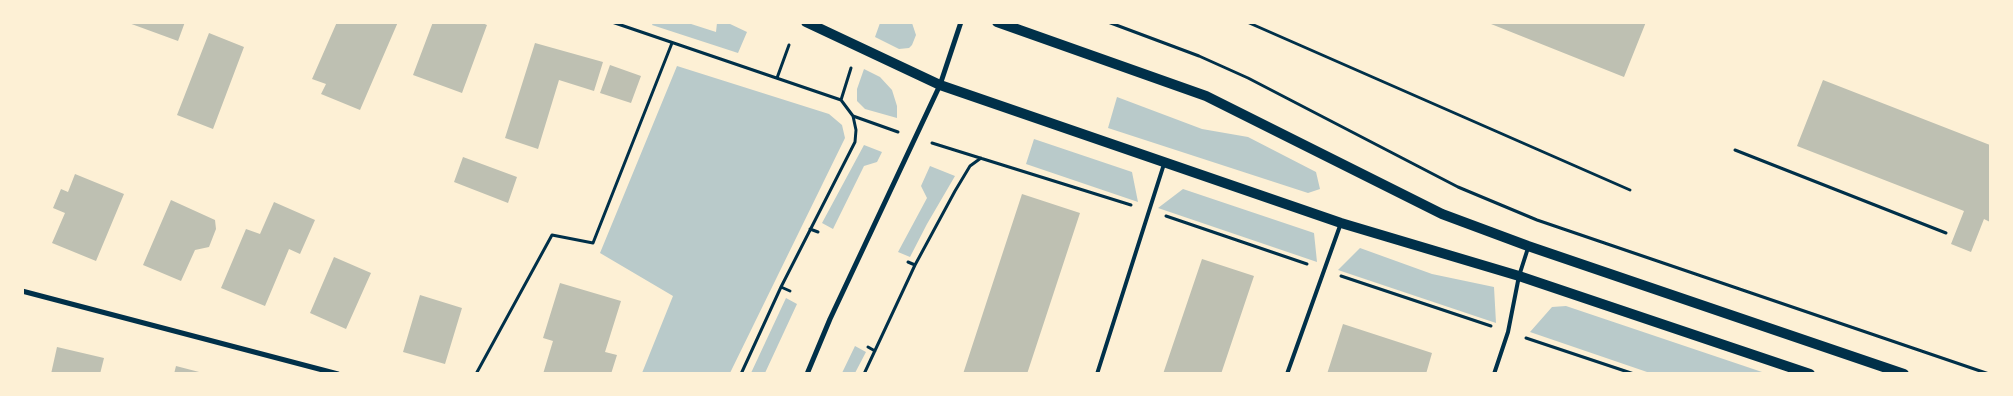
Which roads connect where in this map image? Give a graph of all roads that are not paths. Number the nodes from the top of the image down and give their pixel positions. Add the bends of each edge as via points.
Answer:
1 (806, 22) edge
2 (961, 22) edge
3 (998, 22) edge
4 (940, 85) junction
5 (1164, 162) junction
6 (1341, 223) junction
7 (1528, 246) junction
8 (1519, 276) junction
9 (22, 291) edge
10 (314, 366) junction
11 (311, 374) edge
12 (338, 374) edge
13 (807, 374) edge
14 (1097, 374) edge
15 (1287, 374) edge
16 (1494, 374) edge
17 (1810, 374) edge
18 (1904, 374) edge

1 - 4 main road
2 - 4 street
3 - 7 main road via 1206,96 1442,214
4 - 5 main road
4 - 13 street
5 - 6 main road
5 - 14 lane
6 - 8 main road
6 - 15 lane
7 - 8 lane
7 - 18 main road
8 - 16 lane via 1508,332
8 - 17 main road
9 - 10 street
10 - 11 street
10 - 12 street

